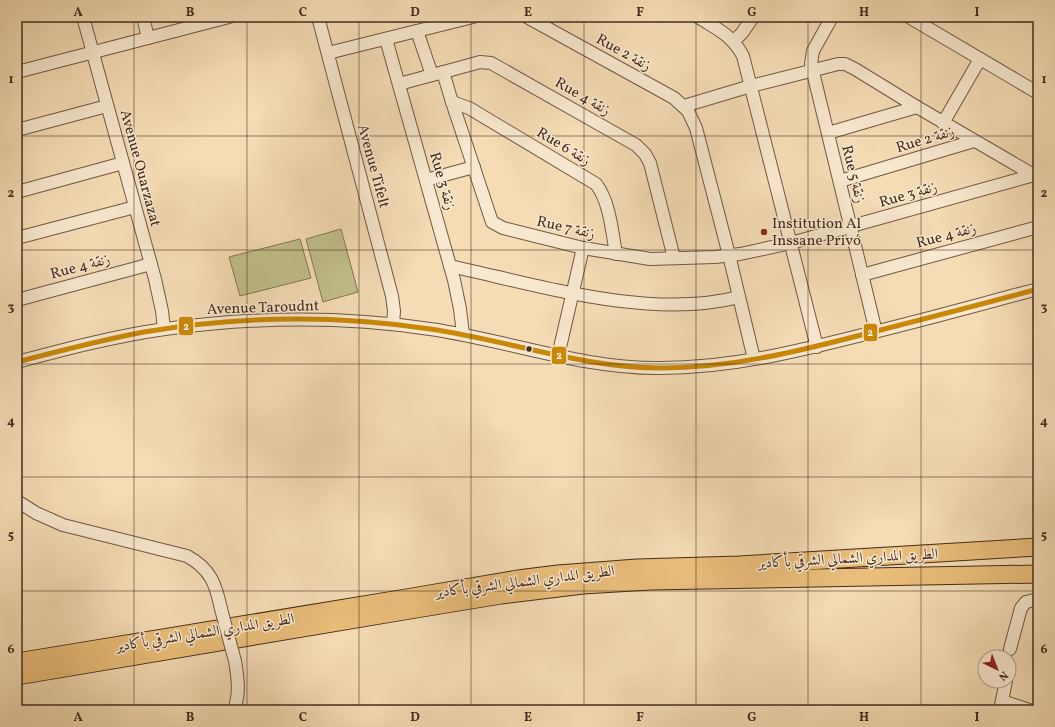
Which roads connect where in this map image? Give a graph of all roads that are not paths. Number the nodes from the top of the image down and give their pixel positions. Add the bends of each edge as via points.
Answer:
1 (83, 17) edge
2 (143, 17) edge
3 (228, 17) edge
4 (318, 17) edge
5 (473, 17) edge
6 (527, 17) edge
7 (698, 17) edge
8 (753, 17) edge
9 (832, 17) edge
10 (909, 17) edge
11 (207, 20) edge
12 (417, 31) junction
13 (148, 38) junction
14 (386, 39) junction
15 (734, 41) junction
16 (92, 52) junction
17 (328, 53) junction
18 (980, 59) junction
19 (812, 70) junction
20 (17, 72) edge
21 (437, 74) junction
22 (399, 84) junction
23 (751, 86) junction
24 (1038, 93) edge
25 (452, 102) junction
26 (107, 106) junction
27 (684, 106) junction
28 (916, 107) junction
29 (943, 123) junction
30 (17, 130) edge
31 (828, 133) junction
32 (974, 141) junction
33 (123, 163) junction
34 (474, 167) junction
35 (1036, 176) edge
36 (426, 180) junction
37 (840, 181) junction
38 (17, 192) edge
39 (135, 207) junction
40 (851, 227) junction
41 (1038, 227) edge
42 (17, 238) edge
43 (791, 243) junction
44 (583, 248) junction
45 (616, 254) junction
46 (728, 255) junction
47 (674, 258) junction
48 (151, 264) junction
49 (450, 266) junction
50 (862, 274) junction
51 (1038, 289) edge
52 (572, 293) junction
53 (739, 297) junction
54 (17, 300) edge
55 (393, 324) junction
56 (164, 329) junction
57 (876, 332) junction
58 (463, 334) junction
59 (817, 347) junction
60 (558, 356) junction
61 (754, 359) junction
62 (17, 362) edge
63 (17, 501) edge
64 (1038, 547) edge
65 (1038, 574) edge
66 (1038, 599) edge
67 (1010, 649) dead end
68 (17, 662) edge
69 (17, 676) edge
70 (1004, 689) edge
71 (1001, 706) edge
72 (234, 710) edge
73 (1029, 710) edge

1 - 16 street, Avenue Ouarzazat
2 - 13 street
3 - 11 street
4 - 17 street, Avenue Tifelt
5 - 12 street
6 - 27 street, Rue 2 زنقة via 674,98
7 - 15 street
8 - 15 street
9 - 19 street, Rue 5 زنقة via 813,52
10 - 18 street
11 - 13 street
12 - 14 street
12 - 21 street, Rue 7 زنقة
13 - 16 street
14 - 17 street
14 - 22 street, Rue 3 زنقة
15 - 23 street via 743,56
16 - 20 street
16 - 26 street, Avenue Ouarzazat
17 - 55 street, Avenue Tifelt via 392,296
18 - 24 street
18 - 29 street
19 - 23 street
19 - 28 street via 845,64
19 - 31 street, Rue 5 زنقة
21 - 22 street, Rue 4 زنقة
21 - 25 street, Rue 7 زنقة
21 - 47 street, Rue 4 زنقة via 480,62 494,64 636,145 650,163
22 - 36 street, Rue 3 زنقة
23 - 27 street
23 - 43 street
25 - 34 street, Rue 7 زنقة
25 - 45 street, Rue 6 زنقة via 469,108 596,184 605,201
26 - 30 street
26 - 33 street, Avenue Ouarzazat
27 - 46 street via 694,122
28 - 29 street
28 - 31 street
29 - 32 street
31 - 37 street, Rue 5 زنقة
32 - 35 street
32 - 37 street, Rue 2 زنقة
33 - 38 street
33 - 39 street, Avenue Ouarzazat
34 - 36 street
34 - 44 street, Rue 7 زنقة via 490,218 495,224
35 - 40 street, Rue 3 زنقة
36 - 49 street, Rue 3 زنقة
37 - 40 street, Rue 5 زنقة
39 - 42 street
39 - 48 street, Avenue Ouarzazat
40 - 43 street, Rue 3 زنقة
40 - 50 street, Rue 5 زنقة
41 - 50 street, Rue 4 زنقة
43 - 46 street, Rue 7 زنقة
43 - 59 street
44 - 45 street, Rue 7 زنقة
44 - 52 street
45 - 47 street, Rue 7 زنقة via 650,259
46 - 47 street, Rue 7 زنقة
46 - 53 street
48 - 54 street, Rue 4 زنقة
48 - 56 street, Avenue Ouarzazat via 159,293
49 - 52 street
49 - 58 street, Rue 3 زنقة
50 - 57 street, Rue 5 زنقة
51 - 57 street, Avenue Taroudnt
52 - 53 street via 626,302 669,304 707,303
52 - 60 street
53 - 61 street
55 - 56 street, Avenue Taroudnt via 305,319
55 - 58 street, Avenue Taroudnt
56 - 62 street, Avenue Taroudnt via 95,342
57 - 59 street, Avenue Taroudnt
58 - 60 street, Avenue Taroudnt
59 - 61 street, Avenue Taroudnt
60 - 61 street, Avenue Taroudnt via 627,367 659,368 690,368
63 - 72 street, bridge via 63,525 187,556 199,564 210,576 217,591 235,661 239,692
64 - 68 highway, الطريق المداري الشمالي الشرقي بأكادير via 558,574
65 - 69 highway, الطريق المداري الشمالي الشرقي بأكادير via 650,581 583,585 418,608
66 - 67 street via 1026,602 1021,608
70 - 71 street
71 - 73 street

